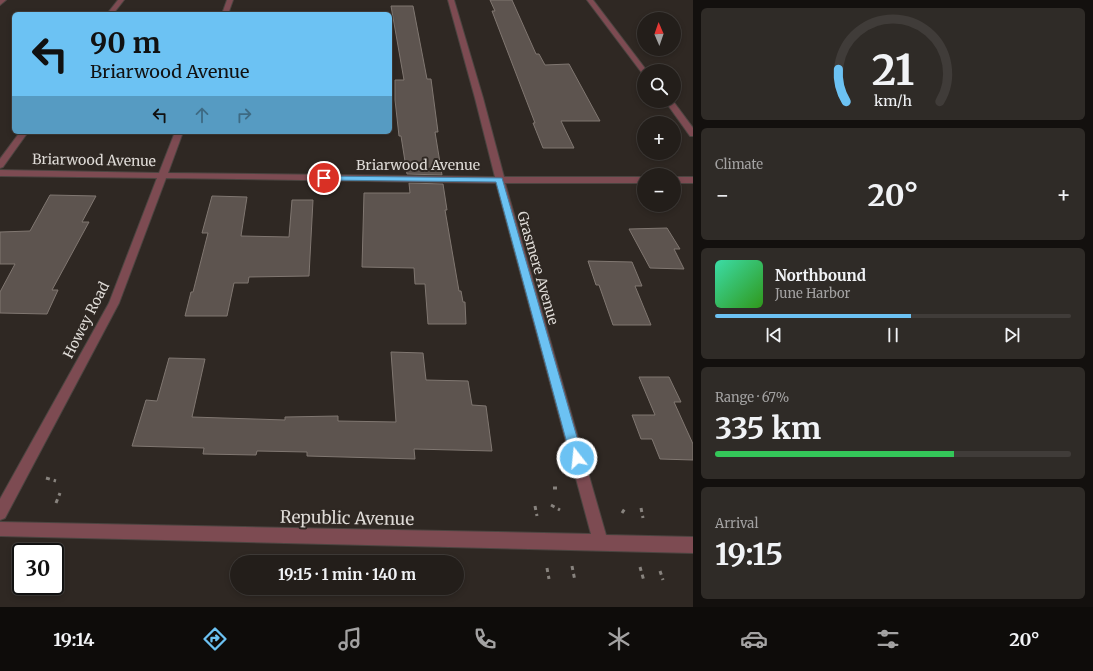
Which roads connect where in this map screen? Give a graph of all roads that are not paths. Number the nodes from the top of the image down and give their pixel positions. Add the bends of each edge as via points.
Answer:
1 (3, 0) edge
2 (121, 0) edge
3 (230, 0) edge
4 (451, 0) edge
5 (590, 0) edge
6 (0, 3) edge
7 (112, 12) edge
8 (226, 12) edge
9 (638, 64) edge
10 (674, 108) edge
11 (23, 134) edge
12 (178, 134) edge
13 (693, 134) edge
14 (0, 165) edge
15 (0, 174) edge
16 (163, 175) junction
17 (500, 180) junction
18 (637, 180) edge
19 (681, 180) edge
20 (693, 180) edge
21 (0, 513) edge
22 (0, 529) edge
23 (601, 542) junction
24 (693, 546) edge

1 - 6 street
2 - 7 street
3 - 8 street
4 - 17 street, Grasmere Avenue
5 - 9 street
10 - 13 street
11 - 14 street
12 - 16 street, Howey Road
15 - 16 street, Briarwood Avenue
16 - 17 street, Briarwood Avenue
16 - 21 street, Howey Road via 114,303
17 - 18 street, Briarwood Avenue
17 - 23 street, Grasmere Avenue
19 - 20 street
22 - 23 street, Republic Avenue
23 - 24 street, Republic Avenue

